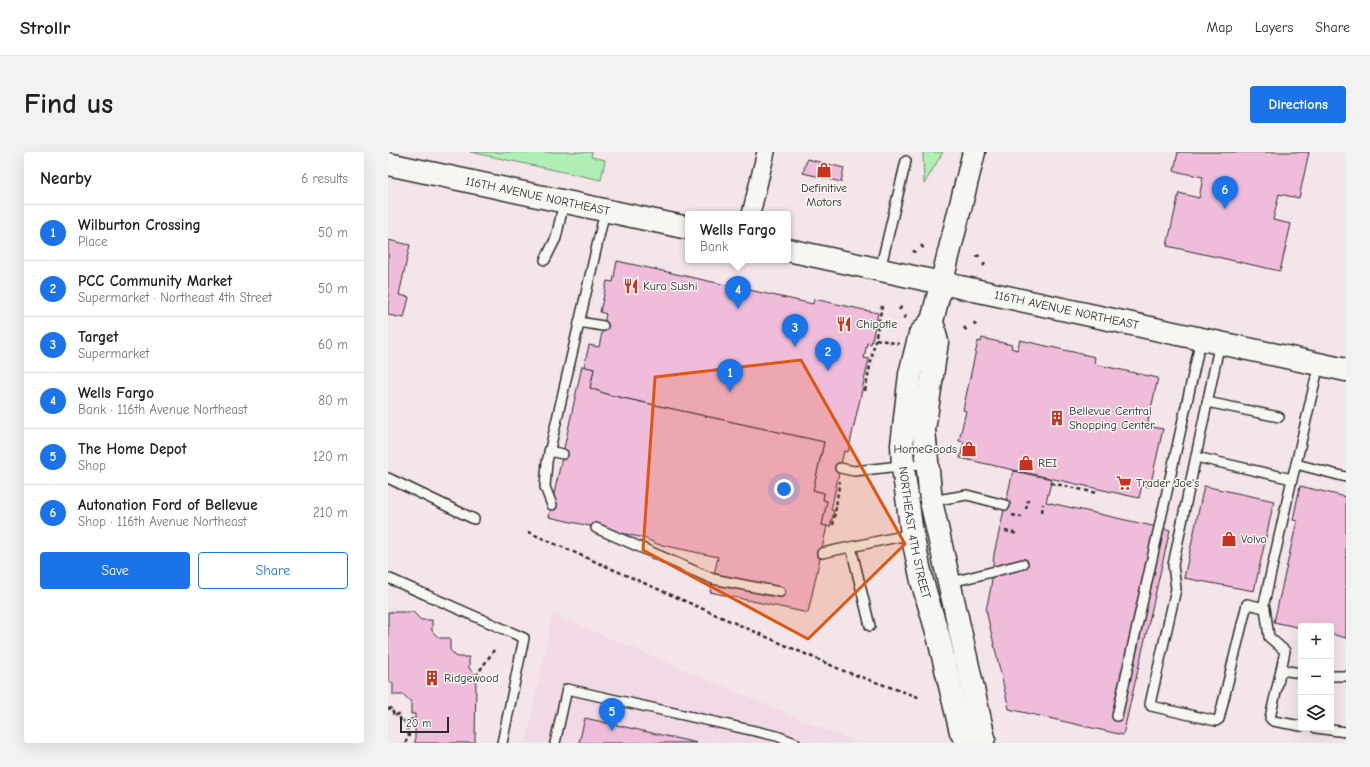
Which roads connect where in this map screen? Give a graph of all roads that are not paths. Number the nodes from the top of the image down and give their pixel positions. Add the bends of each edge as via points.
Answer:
1 (766, 152) edge
2 (974, 152) edge
3 (906, 161) dead end
4 (388, 164) edge
5 (564, 202) junction
6 (605, 211) junction
7 (752, 211) edge
8 (685, 227) edge
9 (791, 251) edge
10 (545, 260) dead end
11 (880, 270) junction
12 (941, 284) junction
13 (932, 321) junction
14 (579, 322) junction
15 (603, 326) dead end
16 (1211, 341) junction
17 (1319, 364) junction
18 (1346, 370) edge
19 (1207, 402) junction
20 (1279, 418) dead end
21 (549, 451) junction
22 (563, 454) dead end
23 (1196, 457) junction
24 (928, 463) junction
25 (1296, 464) junction
26 (903, 467) junction
27 (840, 468) dead end
28 (1346, 477) edge
29 (388, 478) edge
30 (1292, 479) junction
31 (931, 501) junction
32 (552, 505) dead end
33 (1005, 505) dead end
34 (474, 519) dead end
35 (596, 528) dead end
36 (912, 534) junction
37 (850, 547) junction
38 (822, 553) dead end
39 (1023, 564) dead end
40 (388, 578) edge
41 (948, 583) junction
42 (780, 592) dead end
43 (1263, 608) junction
44 (870, 626) dead end
45 (1281, 670) junction
46 (1298, 673) edge
47 (1334, 676) edge
48 (1346, 676) edge
49 (1117, 716) dead end
50 (1298, 725) edge
51 (1334, 730) edge
52 (1346, 732) edge
53 (502, 743) edge
54 (555, 743) edge
55 (795, 743) edge
56 (970, 743) edge
57 (982, 743) edge

1 - 7 street
2 - 12 main road, NORTHEAST 4TH STREET
3 - 11 lane
4 - 5 main road, 116TH AVENUE NORTHEAST
5 - 6 main road, 116TH AVENUE NORTHEAST
5 - 10 lane via 556,238
6 - 8 main road, 116TH AVENUE NORTHEAST
6 - 14 lane
9 - 11 main road, 116TH AVENUE NORTHEAST
11 - 12 main road, 116TH AVENUE NORTHEAST
12 - 13 main road, NORTHEAST 4TH STREET
12 - 16 main road, 116TH AVENUE NORTHEAST
13 - 24 main road, NORTHEAST 4TH STREET via 937,342 924,430
13 - 26 main road, NORTHEAST 4TH STREET via 920,334 910,374 902,445
14 - 15 lane
14 - 21 lane
16 - 17 main road, 116TH AVENUE NORTHEAST
16 - 19 lane
16 - 49 lane via 1152,538
17 - 18 main road, 116TH AVENUE NORTHEAST
17 - 25 lane
19 - 20 lane
19 - 23 lane
21 - 22 lane
21 - 32 lane via 545,487
23 - 30 lane
23 - 43 lane via 1173,566 1176,589 1151,706 1218,720 1247,604
24 - 26 lane
24 - 31 main road, NORTHEAST 4TH STREET
25 - 28 lane
25 - 30 lane
26 - 27 lane via 854,471
26 - 36 main road, NORTHEAST 4TH STREET
29 - 34 lane
30 - 43 lane
31 - 33 lane via 967,495
31 - 41 main road, NORTHEAST 4TH STREET
35 - 42 lane via 713,579
36 - 37 lane
36 - 56 main road, NORTHEAST 4TH STREET via 961,732
37 - 38 lane
37 - 44 lane
39 - 41 lane
40 - 53 lane via 524,638
41 - 57 main road, NORTHEAST 4TH STREET via 984,738
43 - 45 lane via 1269,637 1285,651
45 - 46 lane
45 - 50 lane via 1270,718 1272,721
47 - 48 lane
51 - 52 lane
54 - 55 lane via 567,689 777,736

